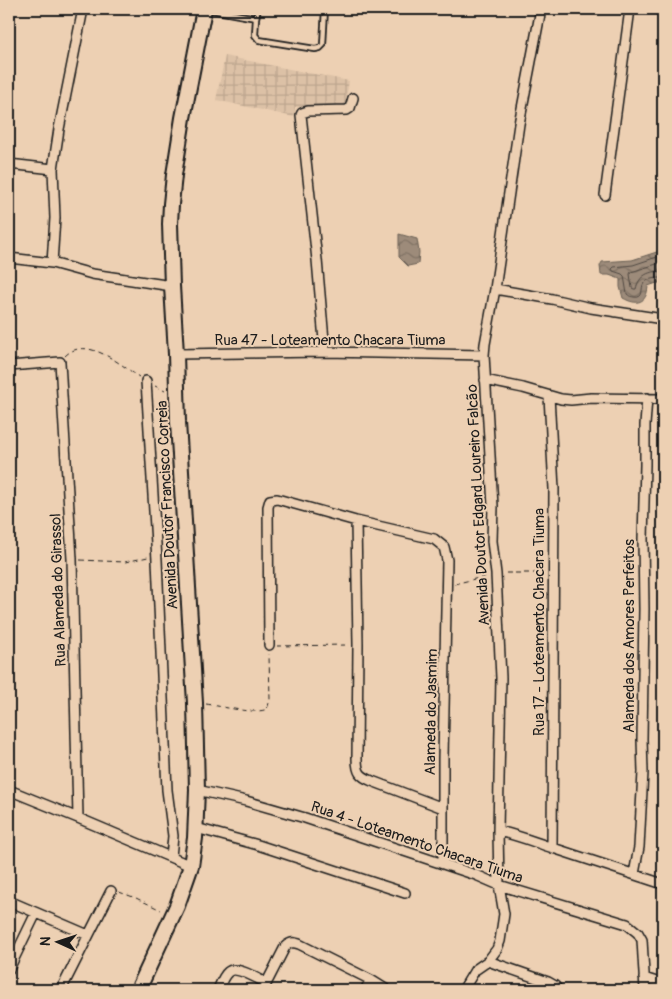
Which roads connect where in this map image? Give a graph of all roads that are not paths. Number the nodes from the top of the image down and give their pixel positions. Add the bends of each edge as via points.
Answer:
1 (83, 9) edge
2 (205, 9) edge
3 (258, 9) edge
4 (325, 9) edge
5 (541, 9) edge
6 (630, 9) edge
7 (256, 18) junction
8 (353, 98) dead end
9 (9, 164) edge
10 (53, 170) junction
11 (604, 195) dead end
12 (9, 258) edge
13 (52, 263) junction
14 (172, 286) junction
15 (495, 289) junction
16 (663, 319) edge
17 (325, 352) junction
18 (176, 354) junction
19 (484, 355) junction
20 (9, 366) edge
21 (486, 380) junction
22 (146, 381) road end
23 (549, 396) junction
24 (647, 398) junction
25 (663, 399) edge
26 (356, 521) junction
27 (269, 645) road end
28 (9, 790) edge
29 (197, 790) junction
30 (443, 808) junction
31 (78, 818) junction
32 (196, 828) junction
33 (498, 831) junction
34 (552, 848) junction
35 (171, 857) junction
36 (443, 864) junction
37 (191, 866) junction
38 (634, 874) junction
39 (663, 884) edge
40 (499, 885) junction
41 (111, 891) road end
42 (405, 893) dead end
43 (9, 901) edge
44 (36, 913) junction
45 (88, 935) junction
46 (488, 962) junction
47 (9, 969) edge
48 (644, 978) junction
49 (371, 980) junction
50 (663, 984) edge
51 (264, 987) edge
52 (61, 990) edge
53 (138, 990) edge
54 (218, 990) edge
55 (365, 990) edge
56 (387, 990) edge
57 (463, 990) edge
58 (558, 990) edge
59 (645, 990) edge

1 - 10 street
2 - 7 lane
2 - 14 main road, Avenida Doutor Francisco Correia via 170,204
3 - 7 lane
4 - 7 lane via 323,45 315,49 259,40 255,35
5 - 15 street, Avenida Doutor Edgard Loureiro Falcão via 519,124
6 - 11 street
8 - 17 street via 347,110 304,111 301,116
9 - 10 street
10 - 13 street via 55,218
12 - 13 street
13 - 14 street via 92,274
14 - 18 main road, Avenida Doutor Francisco Correia
15 - 16 street
15 - 19 street, Avenida Doutor Edgard Loureiro Falcão
17 - 18 street, Rua 47 - Loteamento Chacara Tiuma
17 - 19 street, Rua 47 - Loteamento Chacara Tiuma
18 - 29 main road, Avenida Doutor Francisco Correia
19 - 21 street, Avenida Doutor Edgard Loureiro Falcão
20 - 31 street, Rua Alameda do Girassol via 60,362 72,559
21 - 23 street
21 - 33 street, Avenida Doutor Edgard Loureiro Falcão via 501,678
22 - 35 street
23 - 24 street via 571,400
23 - 34 street, Rua 17 - Loteamento Chacara Tiuma via 554,489
24 - 25 street
24 - 38 street, Alameda dos Amores Perfeitos via 643,772 639,847
26 - 27 street via 277,499 270,500
26 - 30 street via 358,770 362,777
26 - 30 street, Alameda do Jasmim via 434,539 444,547 447,560
28 - 31 street
29 - 32 main road, Avenida Doutor Francisco Correia
29 - 36 street, Rua 4 - Loteamento Chacara Tiuma via 305,818
30 - 36 street, Alameda do Jasmim
31 - 35 street
32 - 37 main road, Avenida Doutor Francisco Correia
32 - 42 street
33 - 34 street
33 - 40 street, Avenida Doutor Edgard Loureiro Falcão
34 - 38 street
35 - 37 street
36 - 40 street, Rua 4 - Loteamento Chacara Tiuma
37 - 53 main road, Avenida Doutor Francisco Correia via 173,915
38 - 39 street
40 - 46 street, Avenida Doutor Edgard Loureiro Falcão via 503,926 497,949
40 - 48 street, Rua 4 - Loteamento Chacara Tiuma via 627,924 642,940
41 - 45 street
43 - 44 street
44 - 45 street
44 - 47 street
45 - 52 street
46 - 57 street, Avenida Doutor Edgard Loureiro Falcão via 475,970
46 - 58 street via 548,982
48 - 50 street
48 - 59 street
49 - 51 street via 294,942 280,956
49 - 55 street
49 - 56 street
51 - 54 street via 242,971 232,970 224,977

